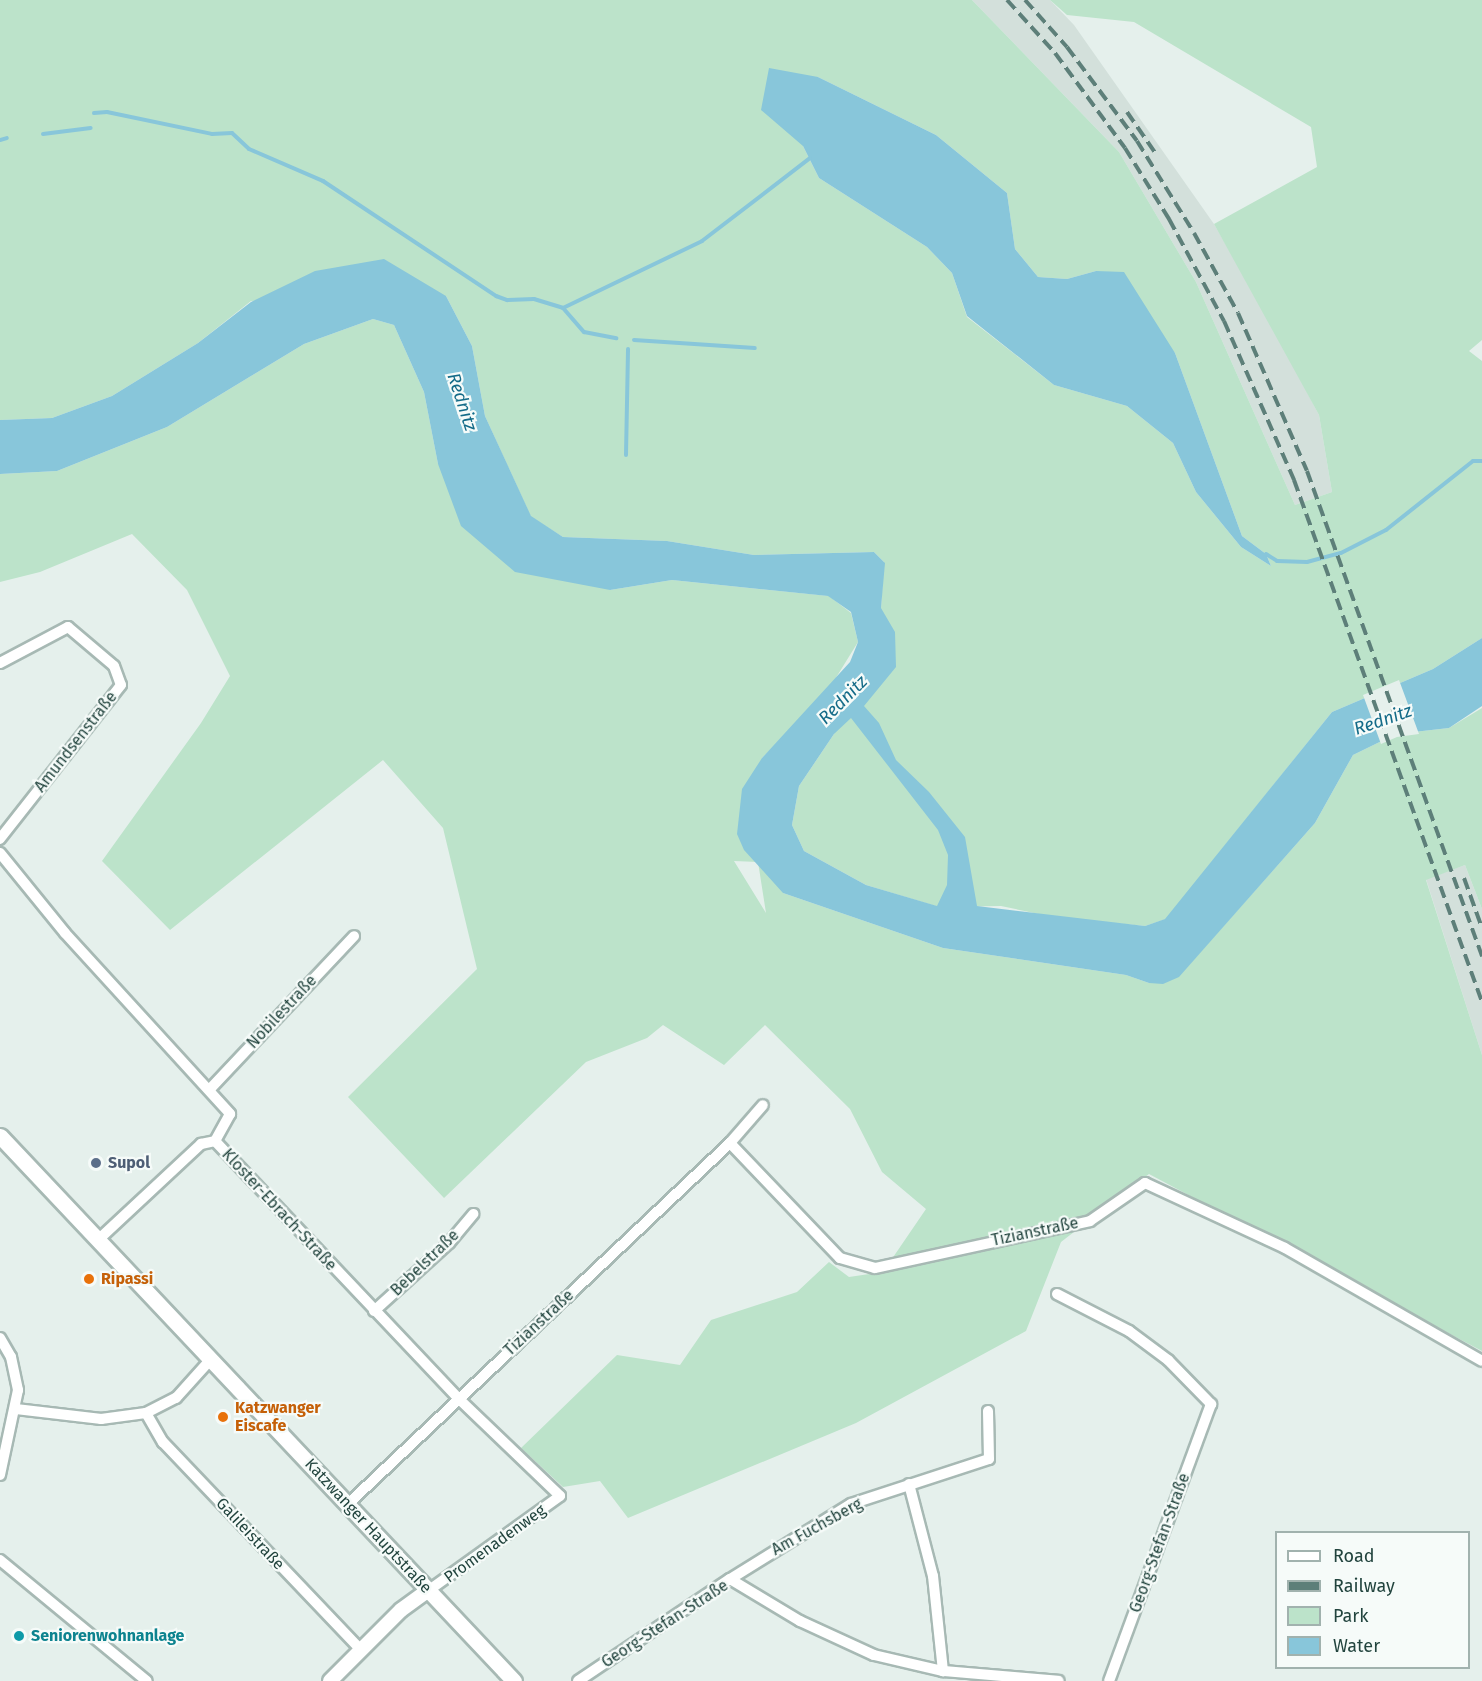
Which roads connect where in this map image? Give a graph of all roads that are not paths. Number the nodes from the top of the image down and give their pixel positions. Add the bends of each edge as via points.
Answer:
1 (0, 663) edge
2 (0, 839) edge
3 (0, 853) edge
4 (354, 936) dead end
5 (210, 1089) junction
6 (763, 1105) dead end
7 (0, 1136) edge
8 (215, 1141) junction
9 (730, 1143) junction
10 (473, 1214) dead end
11 (98, 1240) junction
12 (1057, 1294) dead end
13 (374, 1311) junction
14 (0, 1338) edge
15 (211, 1359) junction
16 (1482, 1361) edge
17 (459, 1399) junction
18 (16, 1409) junction
19 (988, 1411) dead end
20 (146, 1413) junction
21 (0, 1475) edge
22 (909, 1484) junction
23 (560, 1496) joint
24 (348, 1504) junction
25 (0, 1560) edge
26 (729, 1579) junction
27 (429, 1590) junction
28 (361, 1650) junction
29 (943, 1671) junction
30 (147, 1681) edge
31 (330, 1681) edge
32 (514, 1681) edge
33 (578, 1681) edge
34 (1059, 1681) edge
35 (1109, 1681) edge

1 - 2 street, Amundsenstraße via 68,627 114,666 121,685
3 - 5 street, Kloster-Ebrach-Straße via 65,933
4 - 5 street, Nobilestraße
5 - 8 street, Kloster-Ebrach-Straße via 230,1114
6 - 9 street, Tizianstraße
7 - 11 main road, Katzwanger Hauptstraße
8 - 11 street via 201,1144
8 - 13 street, Kloster-Ebrach-Straße
9 - 16 street, Tizianstraße via 840,1258 875,1268 1090,1221 1145,1183 1285,1248
9 - 17 street, Tizianstraße
10 - 13 street, Bebelstraße via 449,1243
11 - 15 main road, Katzwanger Hauptstraße
12 - 35 street, Georg-Stefan-Straße via 1137,1337 1168,1360 1211,1404
13 - 17 street, Kloster-Ebrach-Straße
14 - 18 street via 16,1376
15 - 20 street via 176,1398
15 - 24 main road, Katzwanger Hauptstraße
17 - 23 street, Kloster-Ebrach-Straße
17 - 24 street, Tizianstraße
18 - 20 street via 100,1419
18 - 21 street
19 - 22 street, Am Fuchsberg via 989,1459
20 - 28 street, Galileistraße via 163,1442
22 - 26 street, Am Fuchsberg via 851,1504
22 - 29 street via 933,1576
23 - 27 street, Promenadenweg
24 - 27 main road, Katzwanger Hauptstraße
25 - 30 street
26 - 29 street, Georg-Stefan-Straße via 800,1621 874,1655
26 - 33 street, Georg-Stefan-Straße
27 - 28 street via 401,1610
27 - 32 main road, Katzwanger Hauptstraße
28 - 31 street
29 - 34 street, Georg-Stefan-Straße

